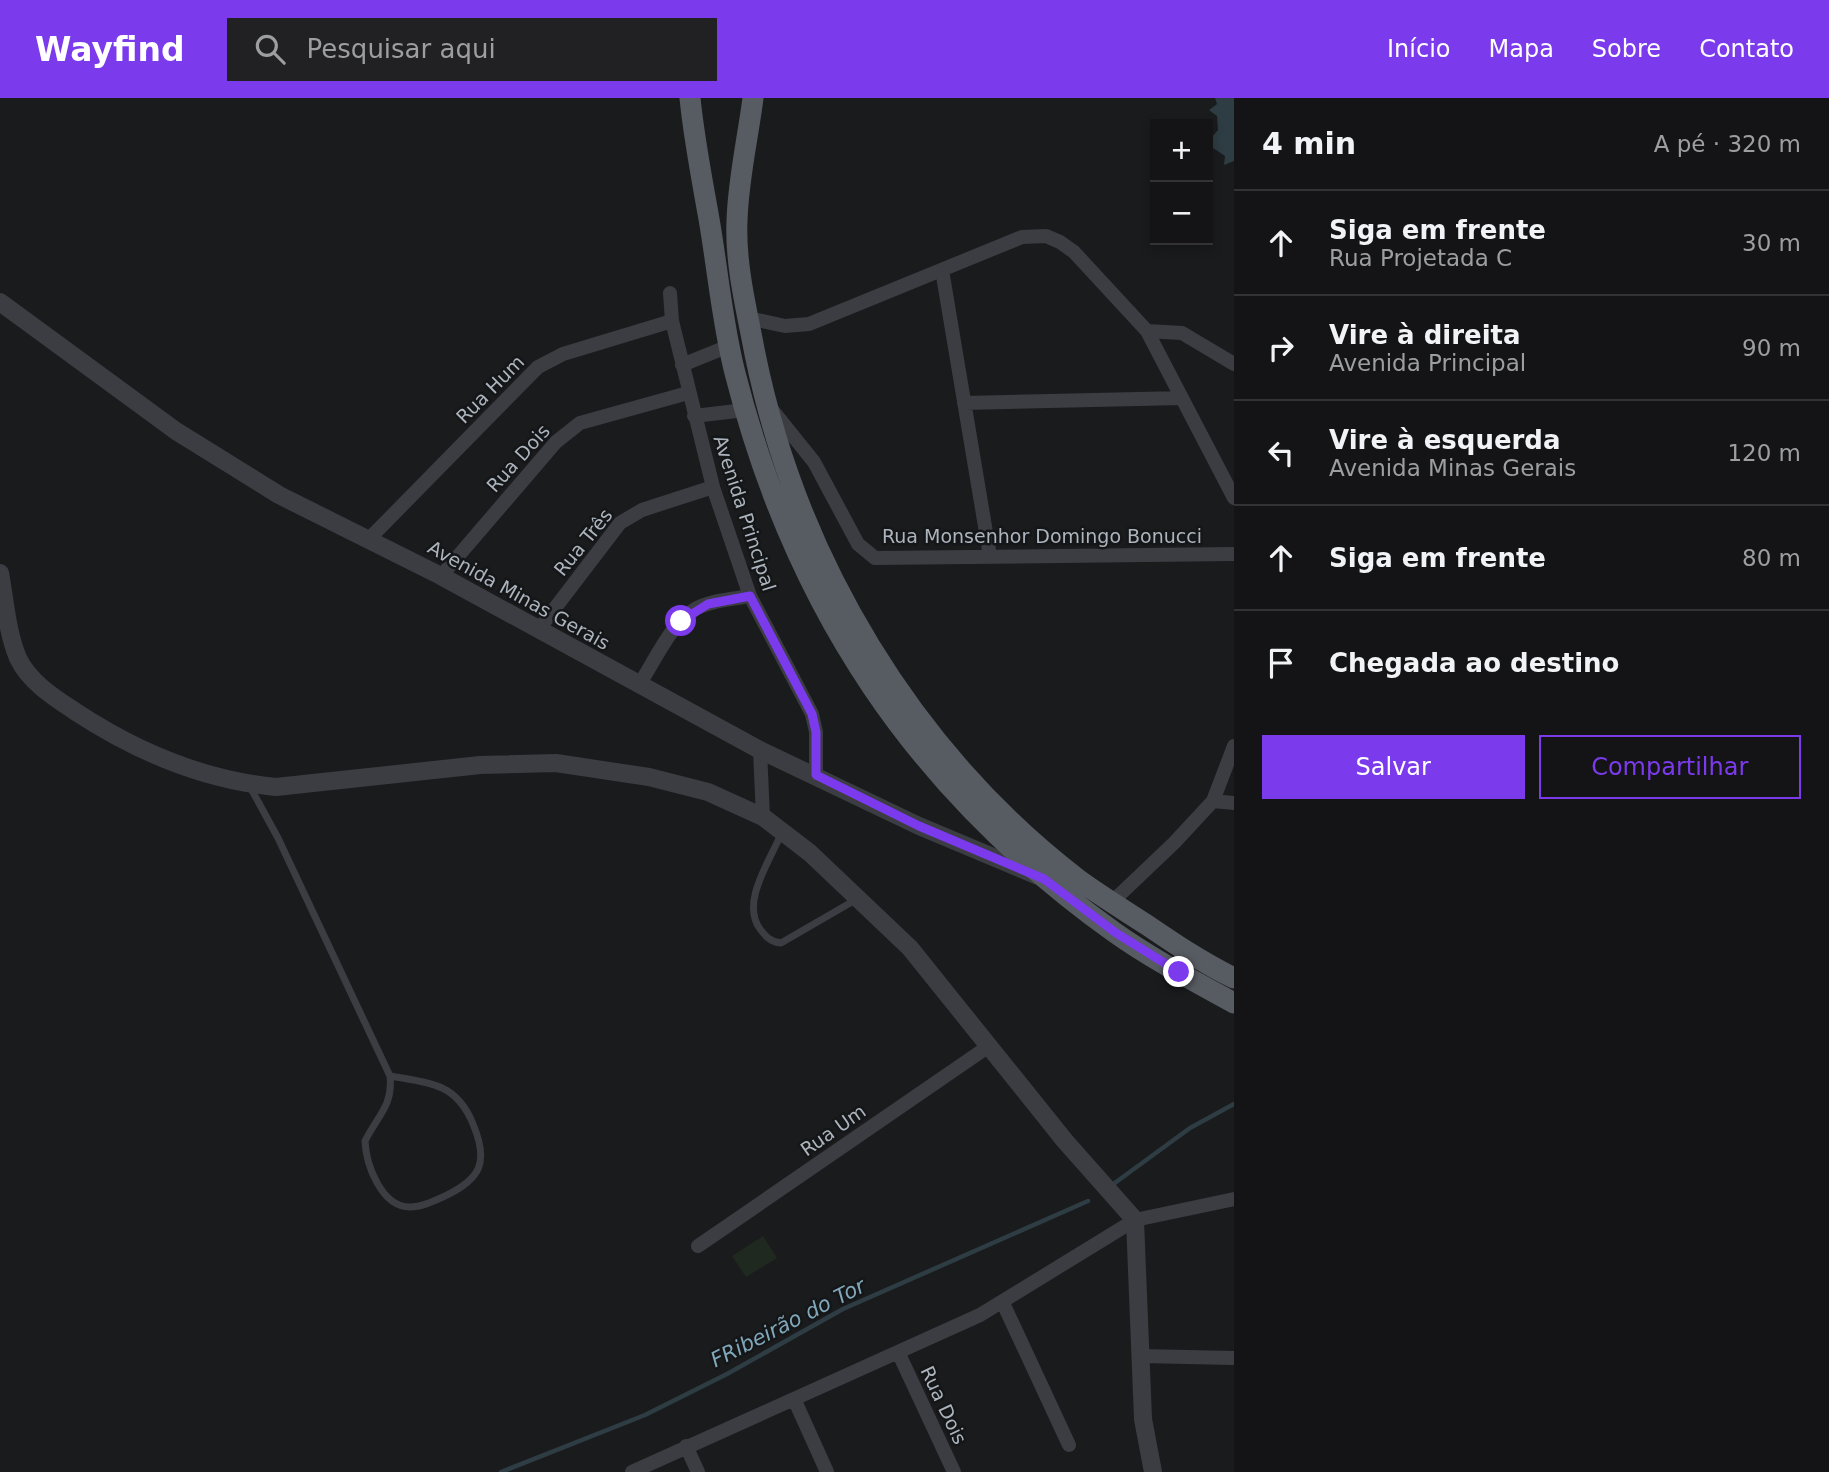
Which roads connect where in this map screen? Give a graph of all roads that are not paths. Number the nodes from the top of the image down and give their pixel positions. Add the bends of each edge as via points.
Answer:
1 (690, 98) edge
2 (753, 98) edge
3 (942, 270) junction
4 (670, 293) dead end
5 (0, 302) edge
6 (748, 318) junction
7 (672, 321) junction
8 (1147, 331) junction
9 (729, 346) junction
10 (1234, 364) edge
11 (682, 365) junction
12 (688, 393) junction
13 (1182, 398) junction
14 (964, 403) junction
15 (755, 406) junction
16 (694, 415) junction
17 (713, 487) junction
18 (1234, 498) edge
19 (370, 538) junction
20 (1234, 554) edge
21 (990, 556) junction
22 (0, 573) edge
23 (441, 576) junction
24 (750, 596) junction
25 (539, 629) junction
26 (11, 651) edge
27 (639, 685) junction
28 (1234, 746) edge
29 (760, 750) junction
30 (816, 775) junction
31 (248, 784) junction
32 (1213, 801) junction
33 (1234, 803) edge
34 (763, 817) junction
35 (782, 832) junction
36 (1044, 879) junction
37 (860, 898) junction
38 (1112, 902) junction
39 (1234, 978) edge
40 (1234, 1003) edge
41 (989, 1046) junction
42 (390, 1076) junction
43 (1234, 1199) edge
44 (1135, 1220) junction
45 (698, 1246) dead end
46 (1003, 1303) junction
47 (899, 1354) junction
48 (1140, 1356) junction
49 (1234, 1357) edge
50 (795, 1401) junction
51 (1069, 1445) dead end
52 (686, 1446) junction
53 (632, 1472) edge
54 (698, 1472) edge
55 (827, 1472) edge
56 (954, 1472) edge
57 (1153, 1472) edge

1 - 9 main road
2 - 6 main road via 737,221
3 - 6 street via 808,324 785,326
3 - 8 street via 1022,237 1046,236 1074,252
3 - 14 street
4 - 7 street, Avenida Principal
5 - 19 street, Avenida Minas Gerais via 176,431 279,495
6 - 15 main road
7 - 11 street, Avenida Principal
7 - 19 street, Rua Hum via 563,354 538,367
8 - 10 street via 1182,334
8 - 13 street
9 - 11 street
9 - 15 main road
11 - 12 street, Avenida Principal
12 - 16 street, Avenida Principal
12 - 23 street, Rua Dois via 580,423 556,442
13 - 14 street
13 - 18 street
14 - 21 street
15 - 16 street
15 - 21 street, Rua Monsenhor Domingo Bonucci via 814,462 867,553 886,560
15 - 36 main road via 769,485 794,550 857,668 940,776
15 - 38 main road via 844,605 886,673 927,729 995,804 1080,880
16 - 17 street, Avenida Principal
17 - 24 street, Avenida Principal
17 - 25 street, Rua Três via 642,510 620,523
19 - 23 street, Avenida Minas Gerais
20 - 21 street, Rua Monsenhor Domingo Bonucci
22 - 26 street
23 - 25 street, Avenida Minas Gerais
24 - 27 street via 708,604 690,613
24 - 30 street, Avenida Principal via 812,714
25 - 27 street, Avenida Minas Gerais
26 - 31 street via 42,688 118,740 159,758
27 - 29 street, Avenida Minas Gerais
28 - 32 street
29 - 30 street, Avenida Minas Gerais
29 - 34 street
30 - 36 street, Avenida Minas Gerais via 919,826
31 - 34 street via 276,787 480,765 556,763 708,792
31 - 42 lane
32 - 33 street
32 - 38 street
34 - 35 street
35 - 37 street
35 - 37 lane via 753,900 754,921 764,935 782,943
36 - 40 main road via 1116,933
37 - 41 street via 910,948
38 - 39 main road
41 - 44 street
41 - 45 street, Rua Um
42 - 42 lane via 392,1094 365,1141 370,1166 390,1200 409,1207 425,1205 471,1182 481,1164 478,1134 461,1103 440,1087
43 - 44 street
44 - 46 street
44 - 48 street
46 - 47 street
46 - 51 street
47 - 50 street
47 - 56 street, Rua Dois
48 - 49 street
48 - 57 street via 1143,1419
50 - 52 street
50 - 55 street
52 - 53 street
52 - 54 street

